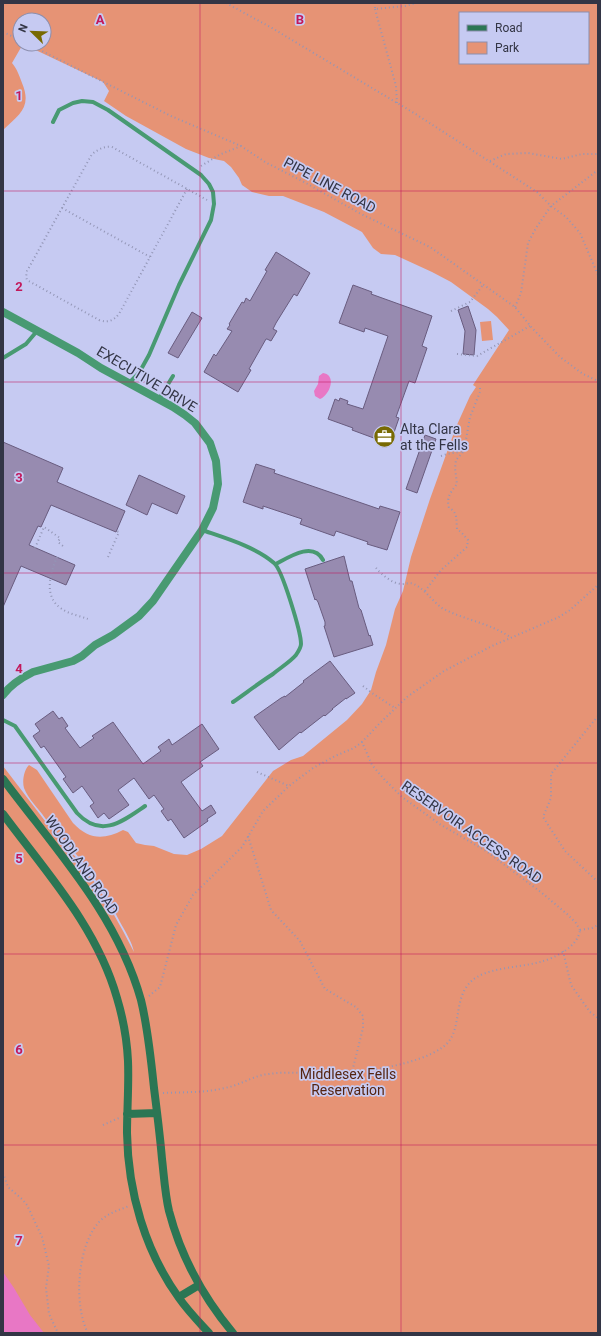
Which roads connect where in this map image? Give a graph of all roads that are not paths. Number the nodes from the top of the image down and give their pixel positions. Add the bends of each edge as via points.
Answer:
1 (53, 122) dead end
2 (3, 312) edge
3 (37, 331) junction
4 (3, 358) edge
5 (173, 376) dead end
6 (129, 382) junction
7 (159, 399) junction
8 (202, 530) junction
9 (323, 560) dead end
10 (276, 564) junction
11 (3, 695) edge
12 (233, 702) dead end
13 (3, 720) edge
14 (3, 779) edge
15 (145, 806) dead end
16 (3, 814) edge
17 (157, 1113) junction
18 (127, 1114) junction
19 (198, 1285) junction
20 (179, 1297) junction
21 (209, 1333) edge
22 (232, 1333) edge

1 - 6 lane via 59,110 73,103 93,102 205,179 213,189 214,204 209,225 139,373
2 - 3 street, EXECUTIVE DRIVE
3 - 4 lane via 26,344
3 - 6 street, EXECUTIVE DRIVE
5 - 7 lane
6 - 7 street, EXECUTIVE DRIVE
7 - 8 street, EXECUTIVE DRIVE via 195,423 210,443 216,461 218,484 213,508
8 - 10 lane via 236,542
8 - 11 street, EXECUTIVE DRIVE via 153,601 139,616 73,661 27,674
9 - 10 lane via 318,553 304,551
10 - 12 lane via 282,576 301,645 296,654 282,667
13 - 15 lane via 15,726 77,813 87,822 100,826 112,825
14 - 17 main road, WOODLAND ROAD via 82,883 116,936 141,1000
16 - 18 main road via 80,918 107,968 118,1002 126,1042
17 - 18 main road
17 - 19 main road, WOODLAND ROAD via 169,1209 183,1253
18 - 20 main road via 130,1176 135,1204 156,1258
19 - 20 main road
19 - 22 main road, WOODLAND ROAD
20 - 21 main road

